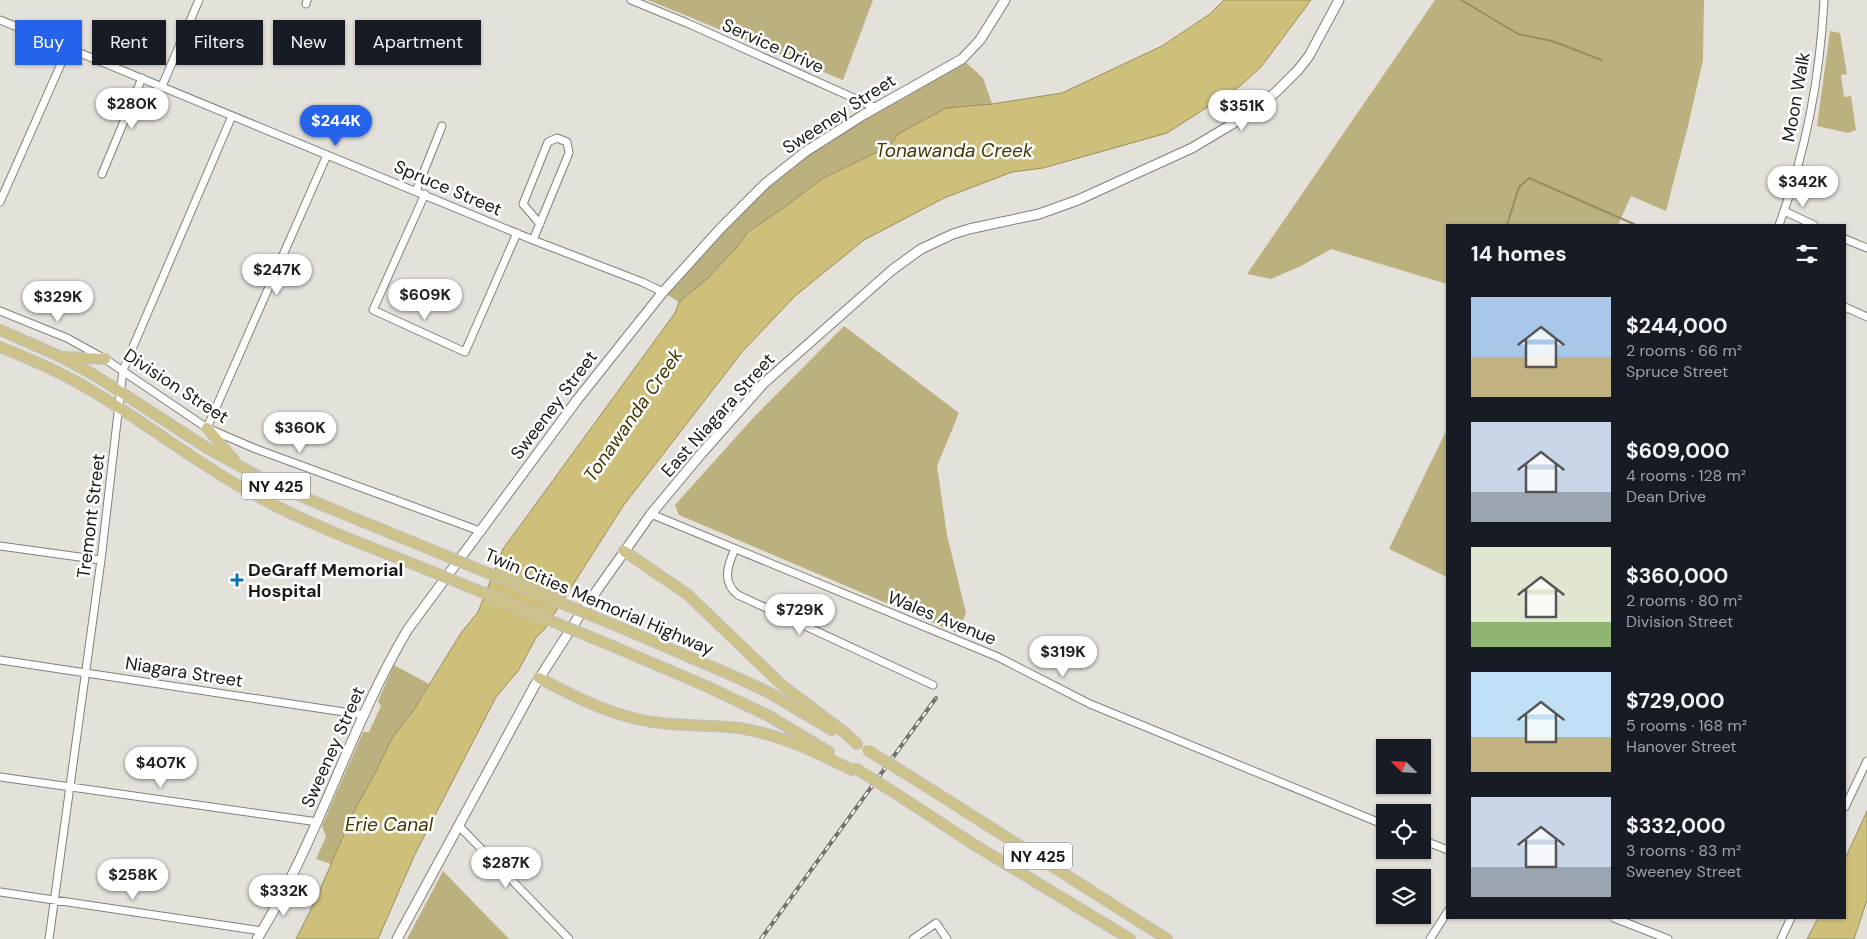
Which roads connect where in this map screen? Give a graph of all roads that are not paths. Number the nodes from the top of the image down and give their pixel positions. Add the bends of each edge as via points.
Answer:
1 (199, 0) edge
2 (631, 0) edge
3 (1005, 0) edge
4 (1339, 0) edge
5 (1824, 0) edge
6 (0, 20) edge
7 (15, 26) edge
8 (82, 54) edge
9 (60, 65) edge
10 (142, 78) junction
11 (162, 86) junction
12 (876, 108) junction
13 (232, 116) junction
14 (442, 126) dead end
15 (327, 155) junction
16 (102, 174) dead end
17 (416, 191) junction
18 (425, 194) junction
19 (0, 202) edge
20 (1784, 211) junction
21 (540, 224) junction
22 (1779, 224) edge
23 (1812, 224) edge
24 (517, 233) junction
25 (1846, 239) edge
26 (533, 240) junction
27 (1867, 248) edge
28 (663, 292) junction
29 (1846, 308) edge
30 (0, 311) edge
31 (1867, 317) edge
32 (0, 330) edge
33 (0, 346) edge
34 (59, 356) junction
35 (105, 359) junction
36 (123, 370) junction
37 (121, 391) junction
38 (120, 408) junction
39 (207, 428) junction
40 (242, 468) junction
41 (651, 514) junction
42 (480, 531) junction
43 (0, 546) edge
44 (734, 549) junction
45 (624, 551) junction
46 (101, 560) junction
47 (0, 660) edge
48 (85, 672) junction
49 (539, 678) junction
50 (933, 685) dead end
51 (364, 715) junction
52 (857, 744) junction
53 (1867, 761) edge
54 (853, 769) junction
55 (0, 777) edge
56 (71, 787) junction
57 (1846, 805) edge
58 (1376, 821) edge
59 (318, 822) junction
60 (458, 825) junction
61 (1431, 843) edge
62 (1446, 849) edge
63 (0, 892) edge
64 (55, 900) junction
65 (1446, 914) edge
66 (1617, 919) edge
67 (1791, 919) edge
68 (260, 935) edge
69 (49, 939) edge
70 (397, 939) edge
71 (569, 939) edge
72 (913, 939) edge
73 (947, 939) edge
74 (1130, 939) edge
75 (1167, 939) edge
76 (1430, 939) edge
77 (1668, 939) edge
78 (1781, 939) edge

1 - 11 street
2 - 12 street, Service Drive
3 - 12 street, Sweeney Street via 980,40 962,59
4 - 41 street, East Niagara Street via 1309,56 1292,77 1269,99 1227,128 1138,174 1056,208 953,234 921,249 892,270 763,384
5 - 20 street, Moon Walk via 1821,48 1812,104
6 - 7 street, Spruce Street
8 - 10 street, Spruce Street
9 - 19 street
10 - 11 street, Spruce Street
10 - 16 street
11 - 13 street, Spruce Street
12 - 28 street, Sweeney Street via 805,152 766,183
13 - 15 street, Spruce Street
13 - 36 street, Tremont Street
14 - 17 street
15 - 17 street, Spruce Street
15 - 39 street
17 - 18 street, Spruce Street
18 - 24 street, Spruce Street
18 - 24 street via 373,310 465,352
20 - 22 street, Moon Walk
20 - 23 street
21 - 21 street via 569,153 567,142 556,138 548,142 523,204
21 - 26 street
24 - 26 street, Spruce Street
25 - 27 street
26 - 28 street, Spruce Street
28 - 42 street, Sweeney Street via 577,400
29 - 31 street
30 - 35 street, Division Street via 67,338
32 - 34 main road, Twin Cities Memorial Highway / NY 425
33 - 38 main road, Twin Cities Memorial Highway / NY 425 via 40,363
34 - 35 main road
34 - 37 main road, Twin Cities Memorial Highway / NY 425
35 - 36 street, Division Street
36 - 37 street, Tremont Street
36 - 39 street, Division Street
37 - 38 street, Tremont Street
37 - 40 main road, Twin Cities Memorial Highway / NY 425
38 - 46 street, Tremont Street
38 - 54 main road, Twin Cities Memorial Highway / NY 425, bridge via 255,495 316,524 706,686 769,716
39 - 40 main road
39 - 42 street, Division Street
40 - 52 main road, Twin Cities Memorial Highway / NY 425, bridge via 276,486 753,685
41 - 44 street, Wales Avenue
41 - 45 street, East Niagara Street
42 - 51 street, Sweeney Street via 408,630
43 - 46 street
44 - 50 street via 727,578 728,585 738,595
44 - 58 street, Wales Avenue via 998,657 1090,704
45 - 49 street, East Niagara Street
45 - 52 main road via 687,594 776,680
46 - 48 street, Tremont Street
47 - 48 street, Niagara Street
48 - 51 street, Niagara Street
48 - 56 street, Tremont Street
49 - 54 main road via 619,714 656,722 758,732 790,741
49 - 60 street, East Niagara Street
51 - 59 street, Sweeney Street
52 - 75 main road, Twin Cities Memorial Highway / NY 425, bridge
53 - 57 street
54 - 74 main road, NY 425, bridge
55 - 56 street
56 - 59 street
56 - 64 street, Tremont Street
59 - 68 street, Sweeney Street
60 - 70 street, East Niagara Street
60 - 71 street
61 - 62 street
63 - 64 street
64 - 68 street
64 - 69 street, Tremont Street
65 - 76 street
66 - 77 street
67 - 78 street
72 - 73 street via 936,923

